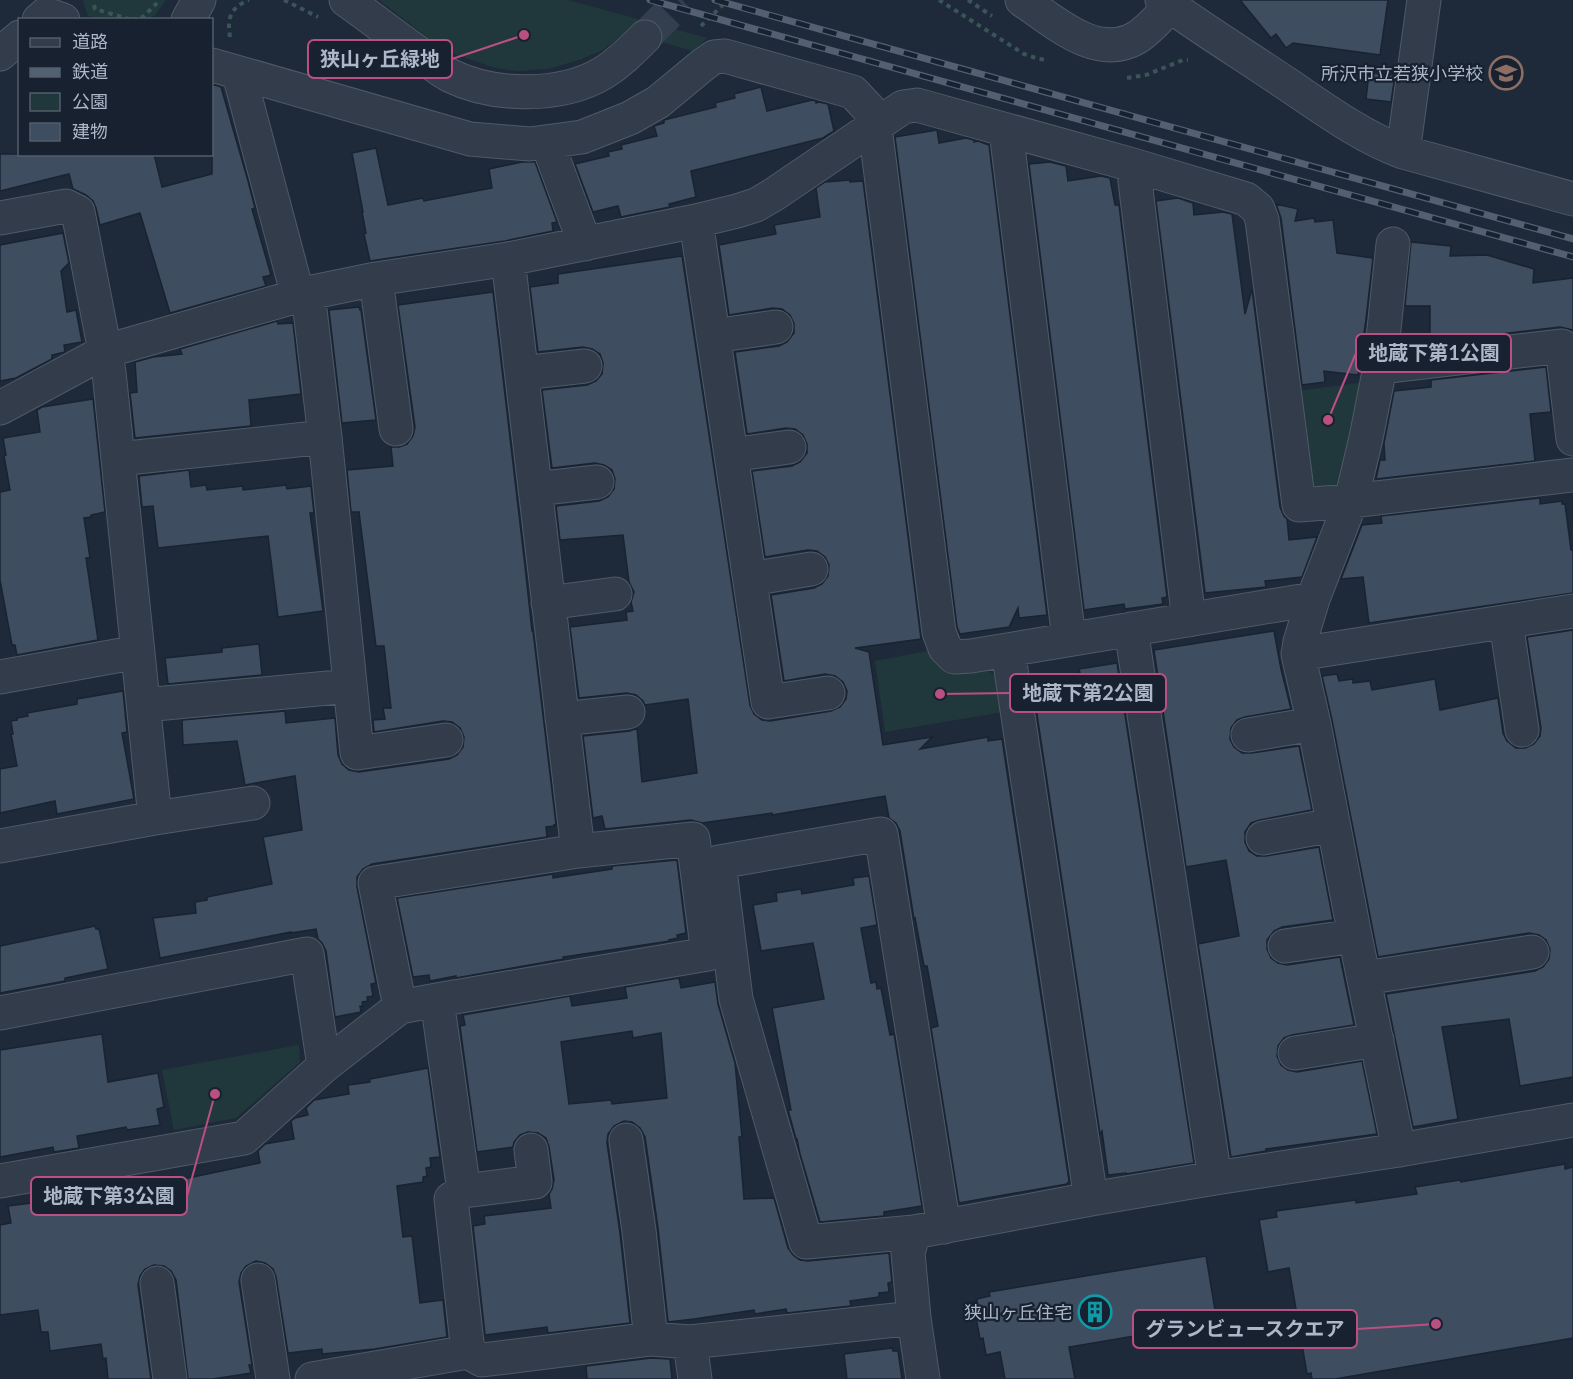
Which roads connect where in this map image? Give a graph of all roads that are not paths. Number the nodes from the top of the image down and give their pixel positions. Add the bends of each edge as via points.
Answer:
1 (199, 0) edge
2 (346, 0) edge
3 (1023, 0) edge
4 (1424, 0) edge
5 (1166, 3) edge
6 (189, 18) edge
7 (645, 37) tunnel mouth
8 (18, 39) edge
9 (0, 54) edge
10 (225, 69) edge
11 (875, 127) junction
12 (1006, 131) junction
13 (547, 142) junction
14 (1403, 152) junction
15 (1133, 165) junction
16 (1573, 199) edge
17 (0, 218) edge
18 (696, 221) junction
19 (1393, 243) dead end
20 (585, 244) junction
21 (508, 259) junction
22 (376, 279) junction
23 (302, 294) junction
24 (777, 327) dead end
25 (713, 336) junction
26 (106, 351) junction
27 (585, 366) dead end
28 (1380, 367) junction
29 (522, 373) junction
30 (0, 408) edge
31 (396, 429) dead end
32 (325, 437) junction
33 (1573, 439) edge
34 (789, 447) dead end
35 (731, 455) junction
36 (118, 459) junction
37 (1573, 475) edge
38 (597, 482) dead end
39 (535, 489) junction
40 (1351, 501) junction
41 (811, 569) dead end
42 (750, 579) junction
43 (615, 594) dead end
44 (1313, 599) junction
45 (548, 603) junction
46 (1573, 611) edge
47 (1190, 620) junction
48 (1506, 622) junction
49 (1131, 629) junction
50 (1069, 639) junction
51 (1008, 650) junction
52 (138, 652) junction
53 (1298, 654) junction
54 (0, 677) edge
55 (350, 686) junction
56 (828, 693) dead end
57 (144, 705) junction
58 (628, 712) dead end
59 (562, 719) junction
60 (1314, 724) junction
61 (1522, 730) dead end
62 (1248, 735) dead end
63 (446, 740) dead end
64 (253, 803) dead end
65 (154, 818) junction
66 (1333, 825) junction
67 (1263, 838) dead end
68 (0, 846) edge
69 (578, 851) junction
70 (1355, 936) junction
71 (1285, 946) dead end
72 (1532, 952) dead end
73 (1364, 978) junction
74 (437, 1000) junction
75 (400, 1007) junction
76 (0, 1013) edge
77 (1377, 1040) junction
78 (1295, 1053) dead end
79 (324, 1066) junction
80 (1573, 1120) edge
81 (627, 1140) dead end
82 (531, 1150) dead end
83 (1400, 1150) junction
84 (1215, 1178) junction
85 (0, 1181) edge
86 (464, 1191) junction
87 (1091, 1199) junction
88 (929, 1229) junction
89 (258, 1280) dead end
90 (157, 1283) dead end
91 (914, 1318) junction
92 (651, 1339) junction
93 (690, 1342) junction
94 (478, 1364) edge
95 (170, 1379) edge
96 (273, 1379) edge
97 (312, 1379) edge
98 (695, 1379) edge
99 (923, 1379) edge

1 - 6 street
2 - 7 street via 450,76 503,92 575,85 602,74
3 - 5 street via 1080,39 1098,45 1136,38 1159,18
4 - 14 street
5 - 14 street via 1360,132
8 - 9 street
10 - 13 street via 471,139
10 - 23 street
11 - 12 street via 903,107 917,105
11 - 13 street via 868,109 854,92 725,56 714,57 658,102 630,118 582,137
11 - 18 street via 756,205
11 - 51 street via 939,632 945,648 954,657
12 - 15 street
12 - 50 street
13 - 20 street
14 - 16 street
15 - 40 street via 1246,199 1258,209 1299,505
15 - 47 street
17 - 26 street via 66,206 78,212
18 - 20 street
18 - 25 street
19 - 28 street
20 - 21 street
21 - 22 street
21 - 29 street
22 - 23 street
22 - 31 street
23 - 26 street
23 - 32 street
24 - 25 street
25 - 35 street
26 - 30 street
26 - 36 street
27 - 29 street
28 - 33 street via 1562,346
28 - 40 street
29 - 39 street
32 - 36 street
32 - 55 street
34 - 35 street
35 - 42 street
36 - 52 street
37 - 40 street
38 - 39 street
39 - 45 street
40 - 44 street
41 - 42 street
42 - 56 street via 768,702
43 - 45 street
44 - 47 street
44 - 53 street
45 - 59 street
46 - 48 street
47 - 49 street
48 - 53 street
48 - 61 street
49 - 50 street
49 - 84 street
50 - 51 street
51 - 87 street
52 - 54 street
52 - 57 street
53 - 60 street
55 - 57 street
55 - 63 street via 357,753
57 - 65 street
58 - 59 street
59 - 69 street
60 - 62 street
60 - 66 street
64 - 65 street
65 - 68 street
66 - 67 street
66 - 70 street
69 - 74 street via 693,839 708,954
69 - 75 street via 375,883
70 - 71 street
70 - 73 street
72 - 73 street
73 - 77 street
74 - 75 street
74 - 86 street
75 - 79 street
76 - 79 street via 307,954
77 - 78 street
77 - 83 street
79 - 85 street via 244,1138
80 - 83 street
81 - 92 street
82 - 86 street via 535,1182
83 - 84 street
84 - 87 street
86 - 94 street via 451,1199
87 - 88 street
88 - 88 street via 881,834 719,862 736,999 806,1242
88 - 91 street via 908,1253
89 - 96 street
90 - 95 street
91 - 93 street
91 - 99 street
92 - 93 street
92 - 94 street
93 - 98 street
94 - 97 street

